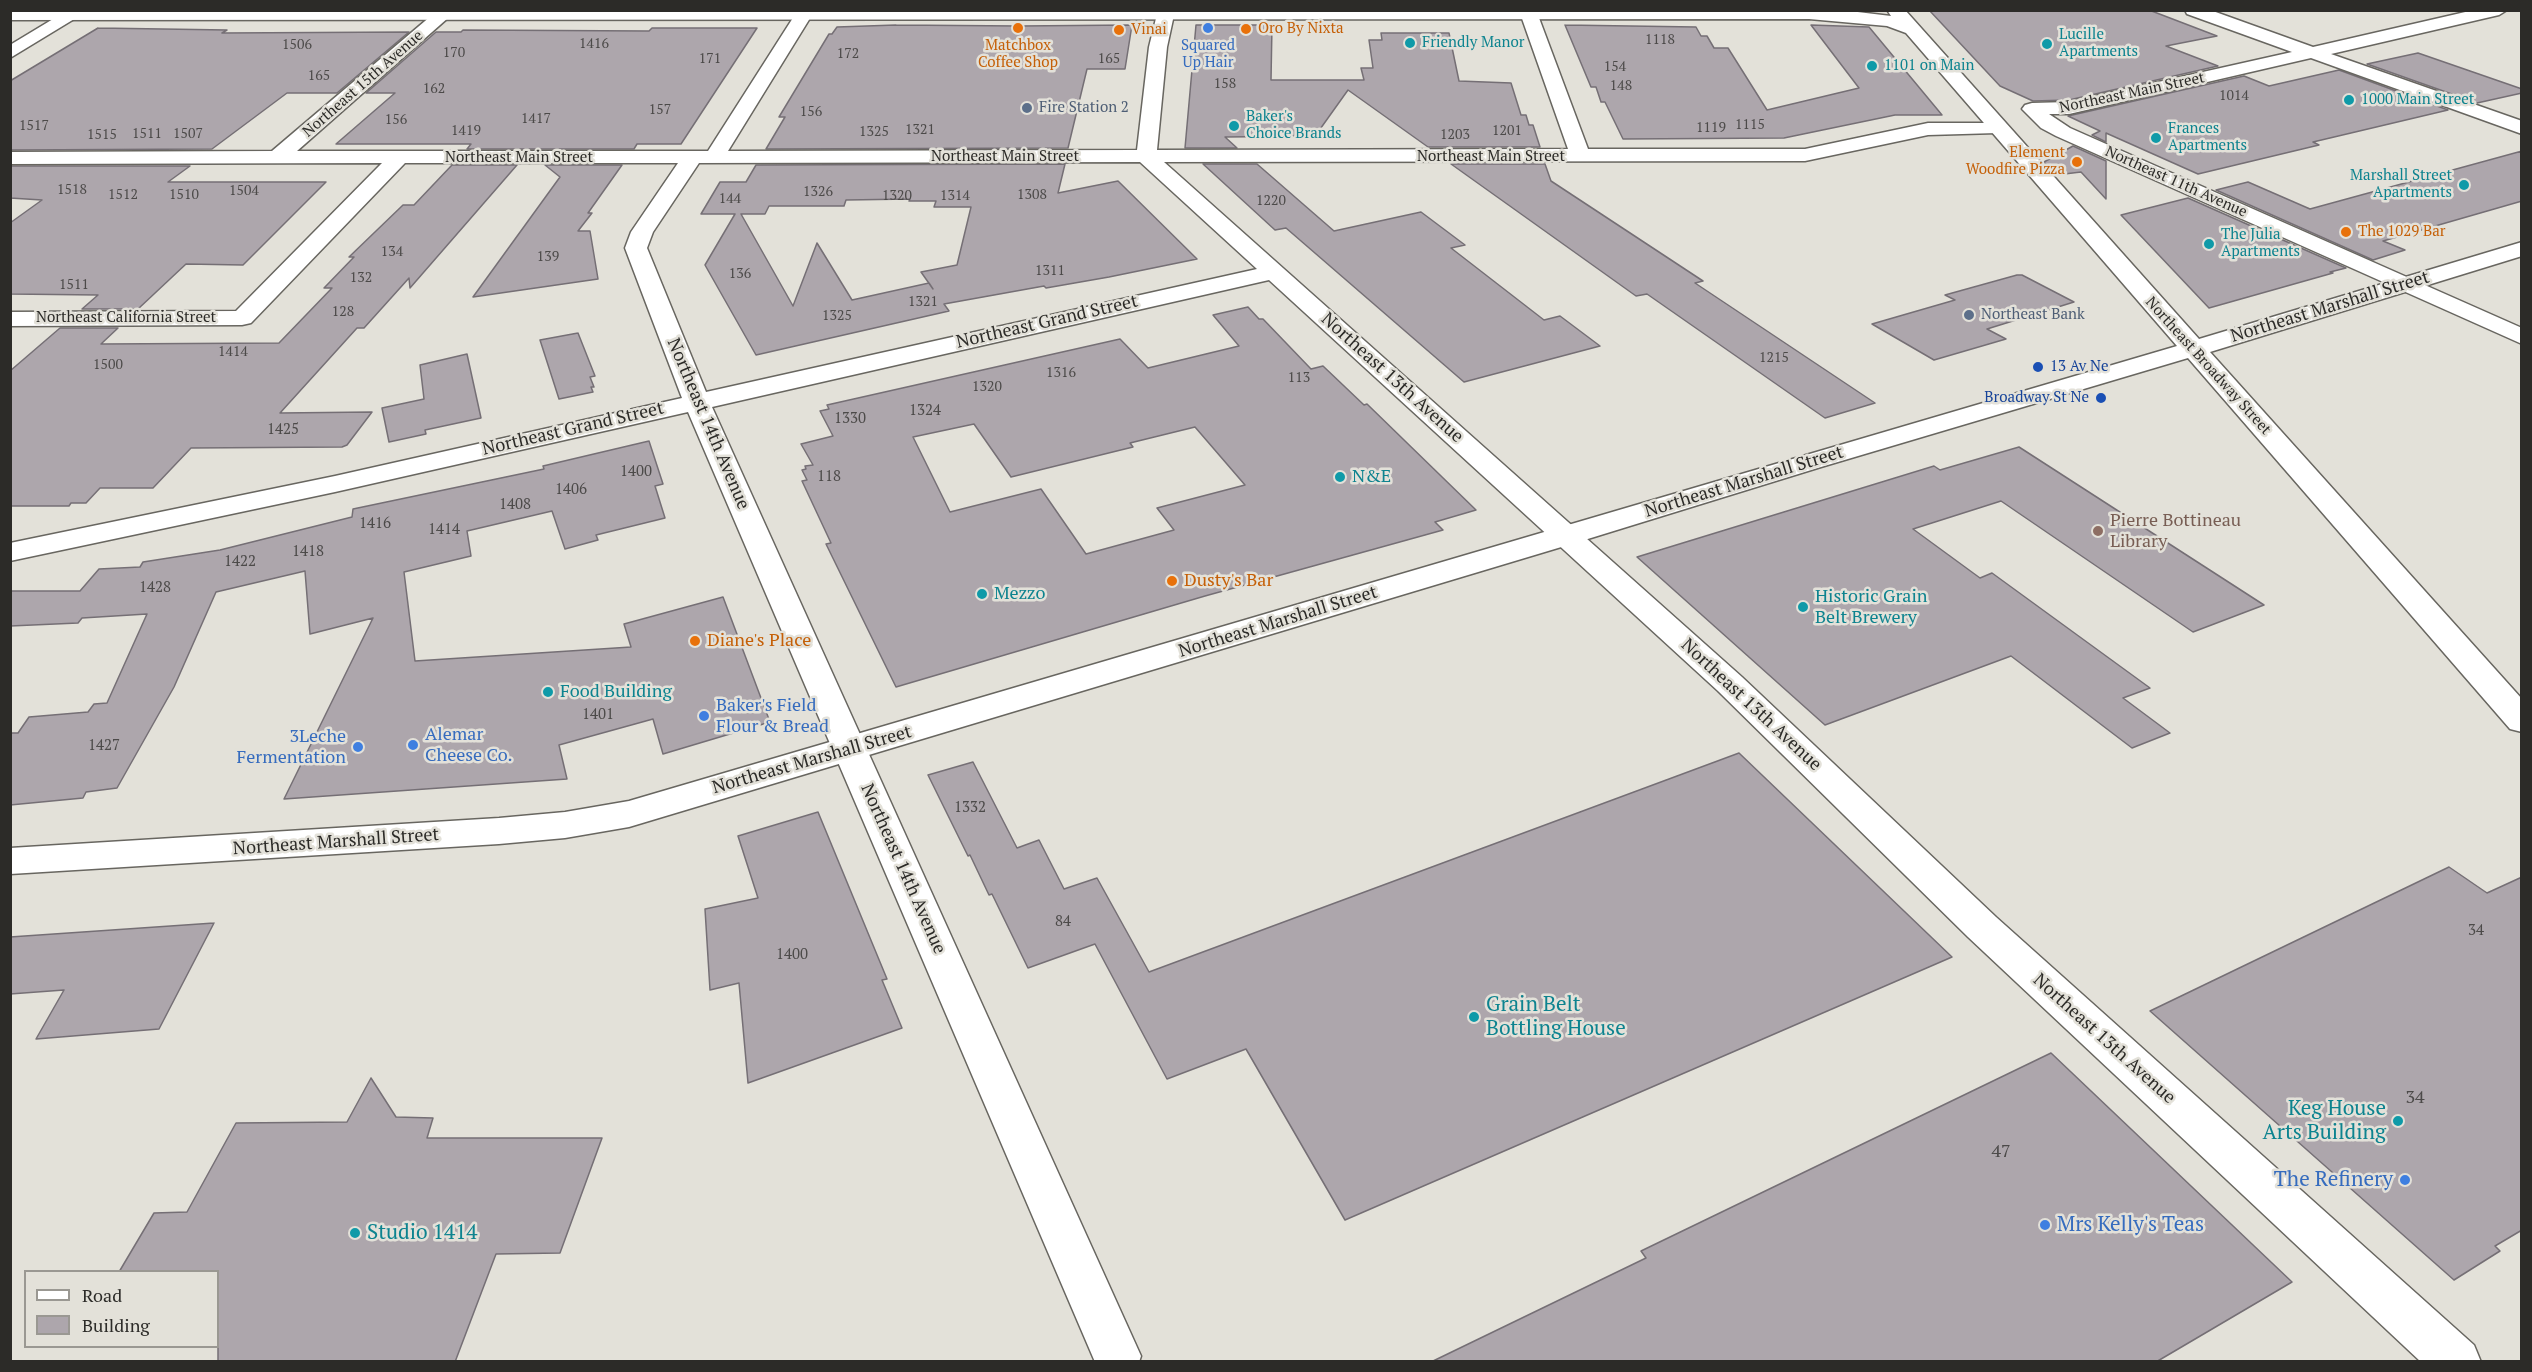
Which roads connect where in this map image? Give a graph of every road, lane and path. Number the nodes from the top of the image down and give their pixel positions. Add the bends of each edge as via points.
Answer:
1 (1833, 10) edge
2 (1895, 10) edge
3 (2193, 10) edge
4 (2431, 10) edge
5 (2499, 10) edge
6 (446, 12) edge
7 (77, 13) edge
8 (805, 13) edge
9 (1166, 13) edge
10 (1528, 13) edge
11 (1808, 14) junction
12 (10, 15) edge
13 (1911, 29) junction
14 (2285, 43) junction
15 (10, 53) edge
16 (2313, 53) junction
17 (2093, 84) dead end
18 (2060, 92) dead end
19 (2032, 109) junction
20 (1997, 127) junction
21 (2522, 128) edge
22 (1581, 156) junction
23 (278, 157) junction
24 (1146, 157) junction
25 (10, 158) edge
26 (399, 158) junction
27 (703, 158) junction
28 (2522, 249) edge
29 (1275, 272) junction
30 (2403, 285) junction
31 (10, 319) edge
32 (2522, 337) edge
33 (2194, 349) junction
34 (696, 401) junction
35 (1568, 536) junction
36 (10, 552) edge
37 (2522, 721) edge
38 (850, 750) junction
39 (10, 861) edge
40 (1117, 1356) dead end
41 (2457, 1362) edge

1 - 11 street
2 - 13 street, Northeast Broadway Street
3 - 14 street
4 - 14 street, Northeast Main Street
5 - 16 street, Northeast Main Street
6 - 7 street
6 - 8 street
6 - 23 street, Northeast 15th Avenue
7 - 12 street
7 - 15 street
8 - 9 street
8 - 27 street, Northeast 14th Avenue
9 - 10 street
9 - 24 street via 1158,47
10 - 11 street
10 - 22 street
11 - 13 street via 1890,21
13 - 20 street, Northeast Broadway Street
14 - 16 street
14 - 17 street, Northeast Main Street
16 - 19 street, Northeast Main Street via 2069,108
16 - 21 street
18 - 19 street, Northeast Main Street via 2039,96 2031,102
19 - 30 street, Northeast 11th Avenue via 2063,132
20 - 22 street, Northeast Main Street via 1928,129 1805,155
20 - 33 street, Northeast Broadway Street
22 - 24 street, Northeast Main Street
23 - 25 street, Northeast Main Street
23 - 26 street, Northeast Main Street
24 - 27 street, Northeast Main Street
24 - 29 street, Northeast 13th Avenue
26 - 27 street, Northeast Main Street
26 - 31 street, Northeast California Street via 242,318
27 - 34 street, Northeast 14th Avenue via 642,232 636,248
28 - 30 street, Northeast Marshall Street
29 - 34 street, Northeast Grand Street
29 - 35 street, Northeast 13th Avenue
30 - 32 street, Northeast 11th Avenue
30 - 33 street, Northeast Marshall Street
33 - 35 street, Northeast Marshall Street
33 - 37 street, Northeast Broadway Street
34 - 36 street, Northeast Grand Street via 335,484
34 - 38 street, Northeast 14th Avenue
35 - 38 street, Northeast Marshall Street
35 - 41 street, Northeast 13th Avenue via 1772,723 1989,933
38 - 39 street, Northeast Marshall Street via 629,814 565,825 334,843
38 - 40 street, Northeast 14th Avenue

